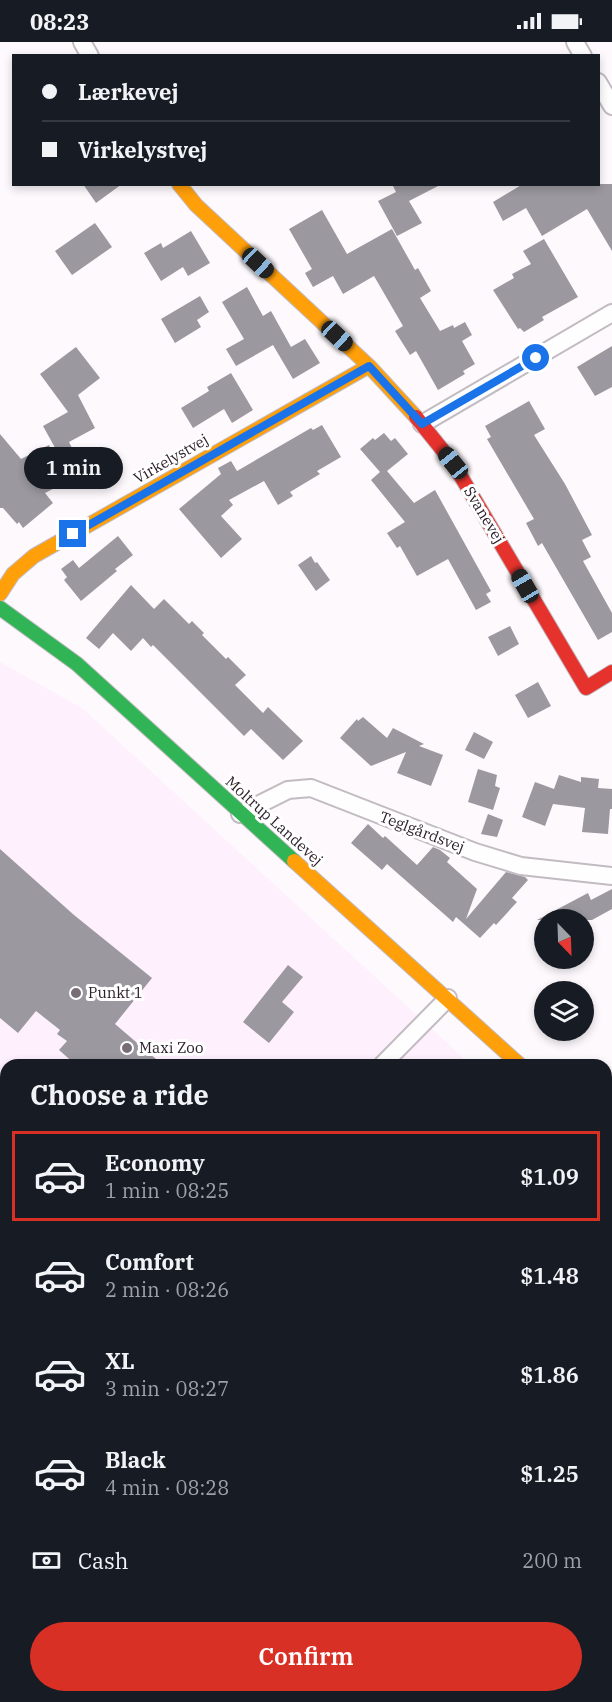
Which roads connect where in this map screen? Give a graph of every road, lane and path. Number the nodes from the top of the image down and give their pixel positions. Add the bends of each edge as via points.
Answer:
1 (600, 85) edge
2 (612, 105) edge
3 (181, 186) edge
4 (612, 313) edge
5 (369, 366) junction
6 (422, 424) junction
7 (0, 594) edge
8 (0, 608) edge
9 (612, 672) edge
10 (240, 814) junction
11 (612, 876) edge
12 (448, 998) junction
13 (388, 1059) edge
14 (514, 1059) edge

1 - 2 street
3 - 5 street, Svanevej via 196,205
4 - 6 street
5 - 6 street, Svanevej
5 - 7 street, Virkelystvej via 34,556 13,574
6 - 9 street, Svanevej via 453,463 586,688
8 - 10 street, Moltrup Landevej via 77,664
10 - 11 street, Teglgårdsvej via 288,790 311,788 521,866
10 - 12 street, Moltrup Landevej
12 - 13 street
12 - 14 street, Moltrup Landevej

